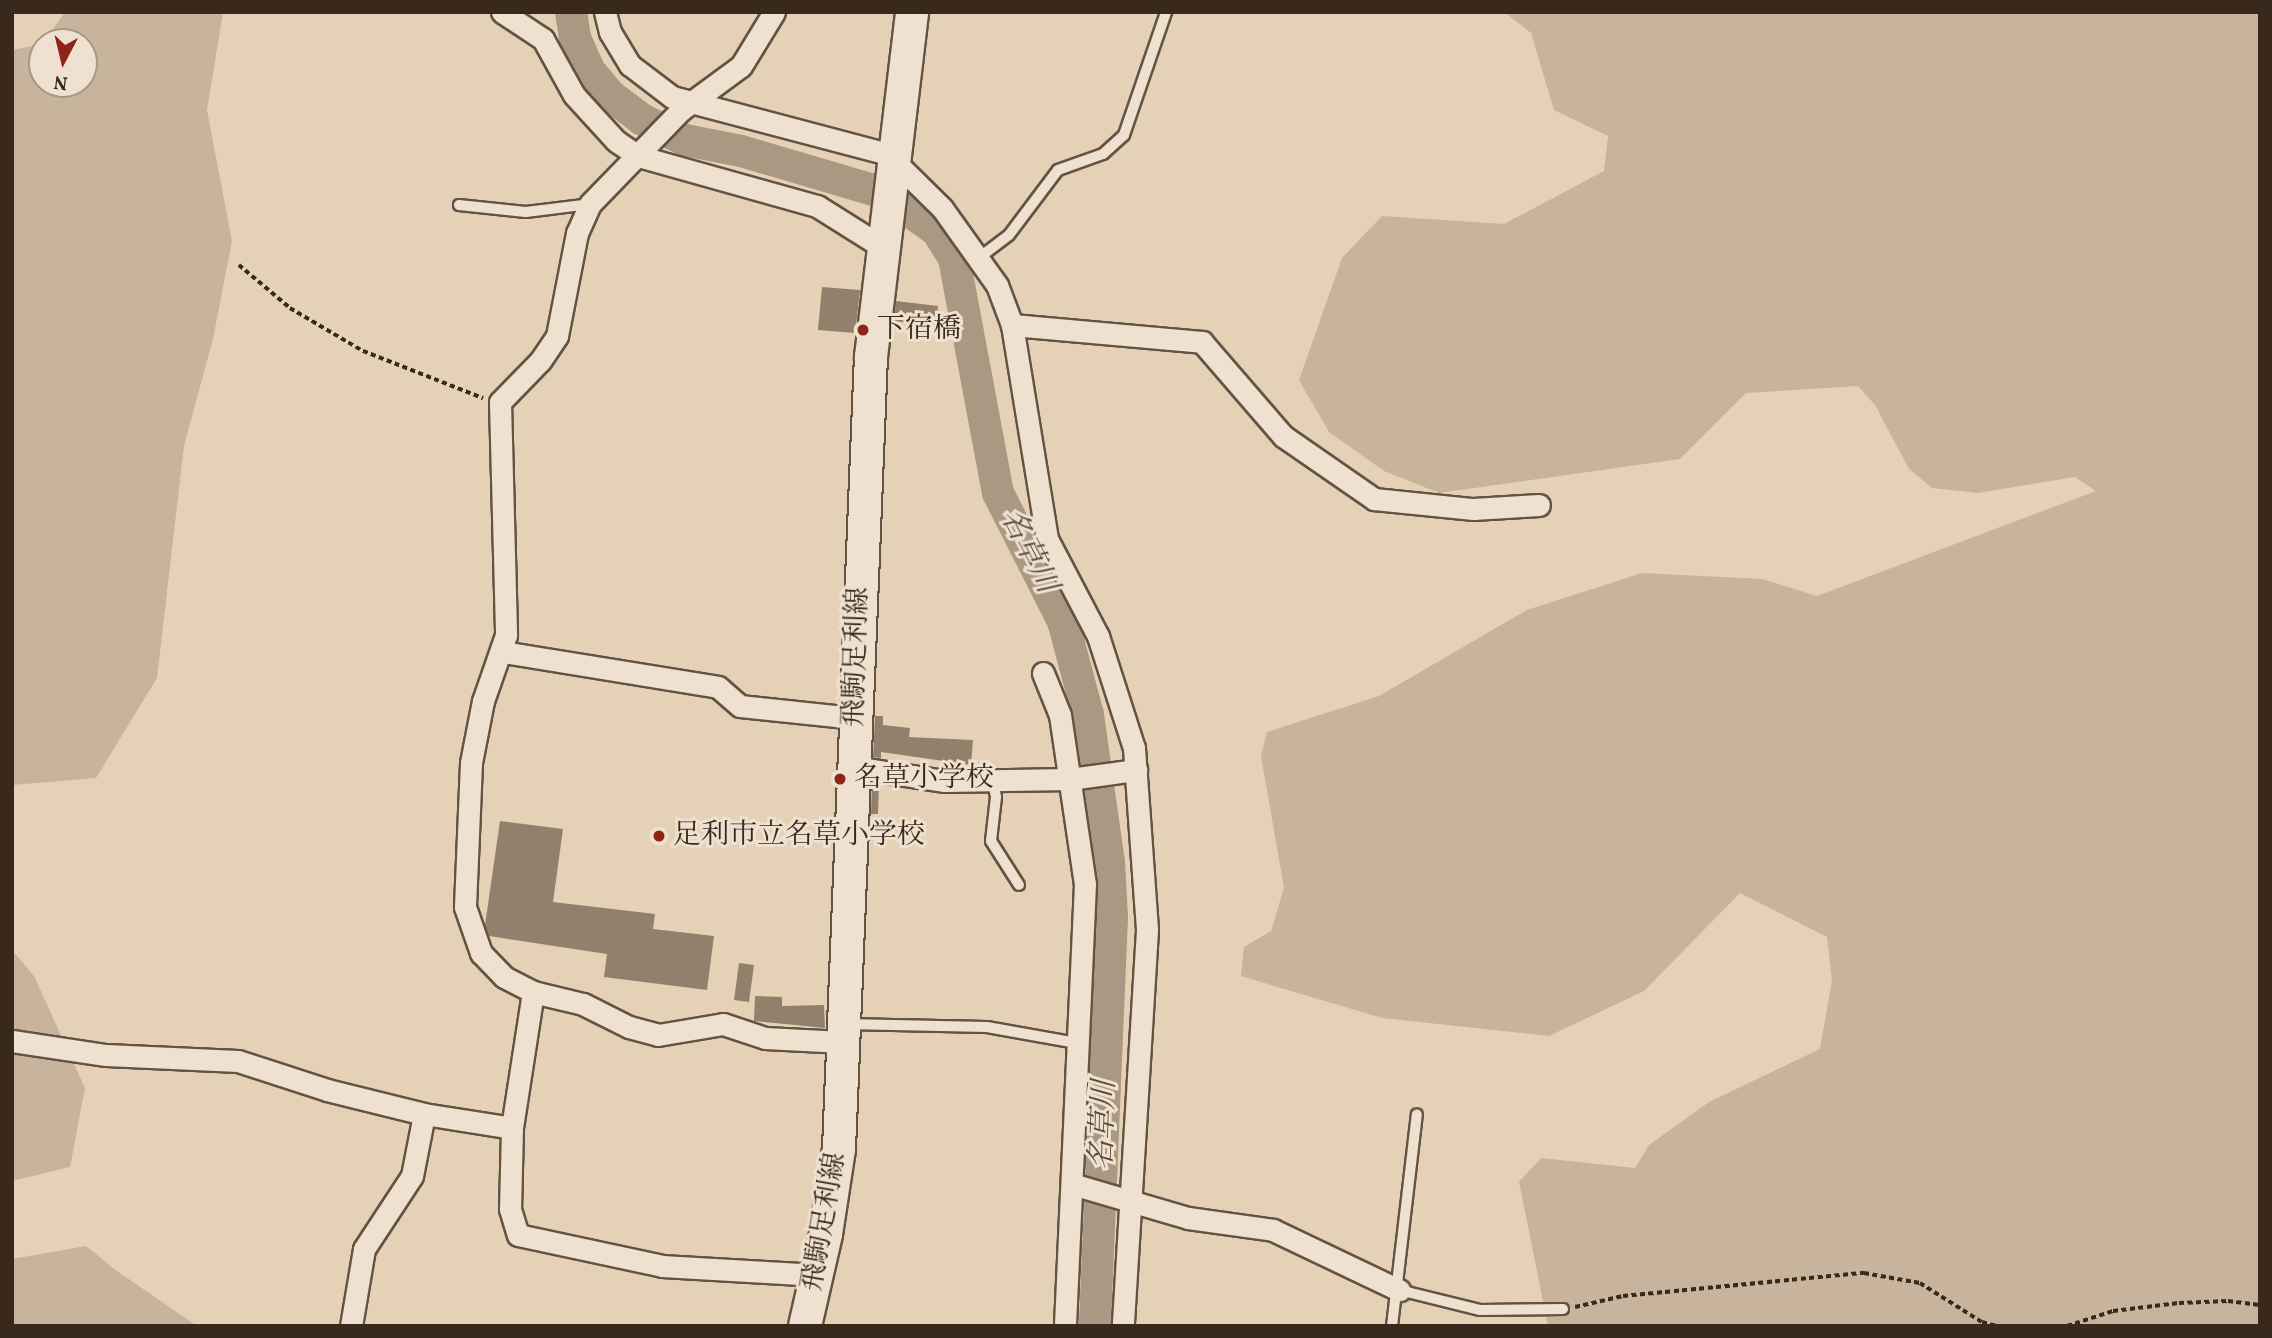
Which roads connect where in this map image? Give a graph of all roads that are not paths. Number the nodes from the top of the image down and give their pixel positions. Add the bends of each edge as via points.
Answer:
1 (502, 12) edge
2 (605, 12) edge
3 (774, 12) edge
4 (912, 12) edge
5 (1166, 12) edge
6 (686, 106) junction
7 (643, 150) junction
8 (895, 167) junction
9 (590, 204) junction
10 (459, 205) dead end
11 (885, 243) junction
12 (980, 257) junction
13 (1012, 325) junction
14 (1539, 505) dead end
15 (503, 652) junction
16 (1043, 674) dead end
17 (855, 718) junction
18 (853, 767) junction
19 (1131, 772) junction
20 (1075, 778) junction
21 (992, 779) junction
22 (1019, 885) dead end
23 (533, 992) junction
24 (844, 1033) junction
25 (12, 1041) edge
26 (1077, 1043) junction
27 (424, 1114) junction
28 (1417, 1114) dead end
29 (512, 1128) junction
30 (1078, 1184) junction
31 (1127, 1199) junction
32 (818, 1275) junction
33 (1399, 1290) junction
34 (1563, 1310) road end
35 (351, 1326) edge
36 (805, 1326) edge
37 (1065, 1326) edge
38 (1123, 1326) edge
39 (1392, 1326) edge

1 - 7 street via 543,39 574,95 616,141
2 - 6 street via 610,32 630,65
3 - 6 street via 741,65
4 - 8 main road
5 - 12 lane via 1120,141 1103,154 1058,170 1009,235
6 - 7 street
6 - 8 street via 873,150
7 - 9 street
7 - 11 street via 817,206
8 - 11 main road
8 - 12 street via 942,208
9 - 10 lane via 526,212
9 - 15 street via 577,233 556,336 540,361 500,402 507,527
11 - 17 main road, 飛駒足利線 via 871,357
12 - 13 street
13 - 14 street via 1202,342 1283,436 1374,499 1473,509
13 - 19 street via 1047,539 1098,636 1128,720
15 - 17 street via 719,687 740,706
15 - 23 street via 483,701 470,773 465,907 470,931 490,965
16 - 20 street via 1060,715
17 - 18 main road, 飛駒足利線
18 - 21 street via 945,781
18 - 24 main road, 飛駒足利線
19 - 20 street
19 - 31 street via 1147,930
20 - 21 street
20 - 26 street via 1085,884
21 - 22 lane via 996,797 991,841
23 - 24 street via 583,1004 629,1027 658,1035 723,1024 765,1038
23 - 29 street
24 - 26 lane via 987,1027
24 - 32 main road, 飛駒足利線 via 836,1173
25 - 27 street via 106,1055 249,1063 327,1090
26 - 30 street
27 - 29 street
27 - 35 street via 412,1176 364,1250
28 - 33 lane
29 - 32 street via 510,1209 518,1235 662,1266
30 - 31 street
30 - 37 street
31 - 33 street via 1188,1218 1273,1230
31 - 38 street
32 - 36 main road, 飛駒足利線
33 - 34 lane via 1480,1310
33 - 39 lane

